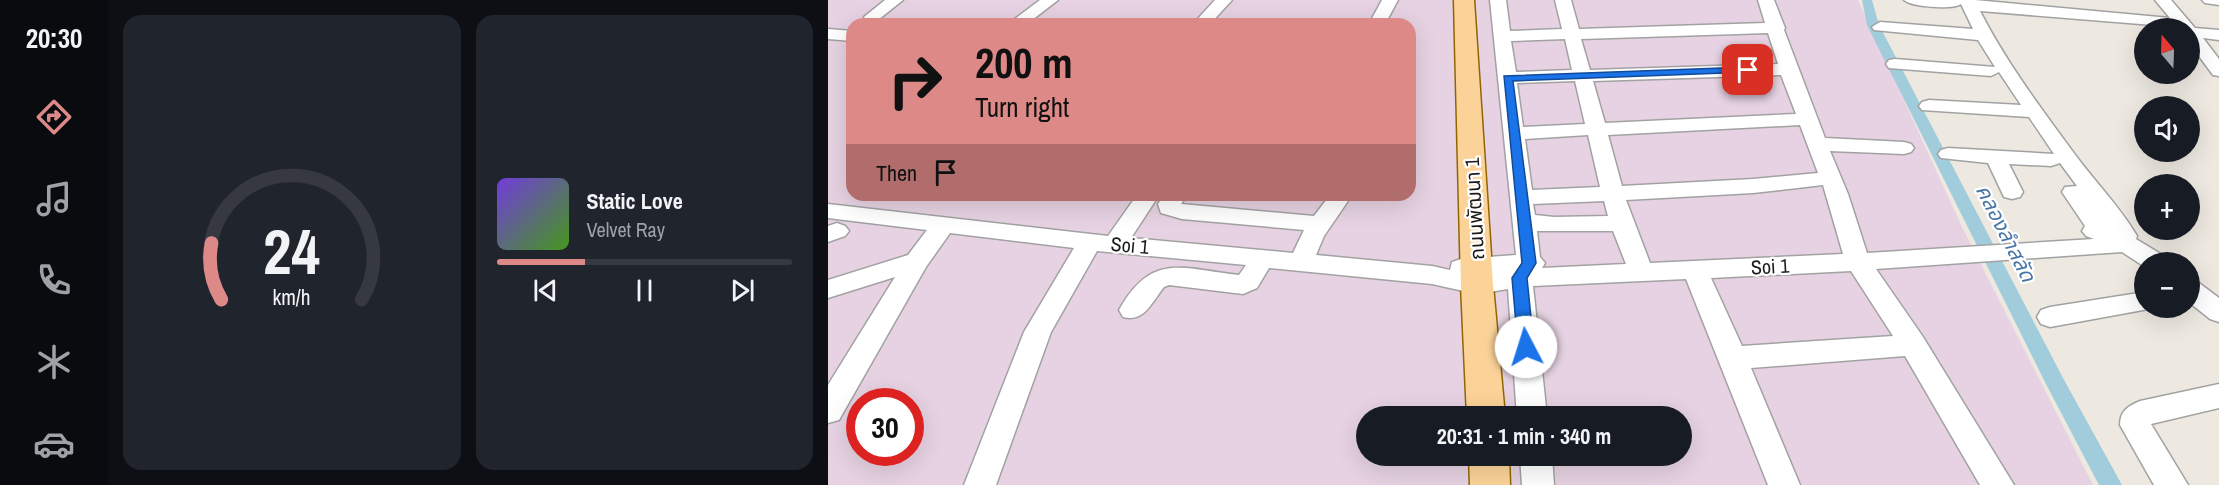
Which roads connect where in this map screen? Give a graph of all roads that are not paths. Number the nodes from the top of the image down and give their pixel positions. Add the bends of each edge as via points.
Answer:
1 (895, 0) edge
2 (1050, 0) edge
3 (1224, 0) edge
4 (1390, 0) edge
5 (1464, 0) edge
6 (1498, 0) edge
7 (1563, 0) edge
8 (1766, 0) edge
9 (1912, 0) edge
10 (2163, 0) edge
11 (2210, 0) edge
12 (2216, 1) edge
13 (1961, 2) edge
14 (872, 17) dead end
15 (1024, 18) edge
16 (1207, 18) edge
17 (1380, 18) edge
18 (2179, 18) edge
19 (2134, 23) edge
20 (1880, 27) dead end
21 (1777, 28) junction
22 (2200, 31) edge
23 (1571, 32) junction
24 (828, 34) edge
25 (1976, 35) junction
26 (2219, 35) edge
27 (846, 36) edge
28 (1503, 36) junction
29 (2200, 45) edge
30 (1895, 64) dead end
31 (1788, 69) junction
32 (1991, 71) junction
33 (2219, 71) edge
34 (1583, 75) junction
35 (1508, 78) junction
36 (1929, 106) dead end
37 (2027, 112) junction
38 (1807, 119) junction
39 (1597, 128) junction
40 (1514, 133) junction
41 (1818, 144) junction
42 (1904, 148) dead end
43 (1948, 154) dead end
44 (1996, 158) junction
45 (2051, 160) junction
46 (1830, 178) junction
47 (1615, 191) junction
48 (2012, 192) dead end
49 (1522, 198) junction
50 (865, 201) edge
51 (1142, 201) edge
52 (1171, 201) edge
53 (1337, 201) edge
54 (835, 222) edge
55 (1525, 222) junction
56 (1622, 223) junction
57 (944, 224) junction
58 (1321, 224) junction
59 (2109, 240) junction
60 (1102, 242) junction
61 (2140, 252) edge
62 (1855, 253) junction
63 (1263, 258) junction
64 (916, 262) junction
65 (1301, 262) junction
66 (1638, 264) junction
67 (1525, 270) junction
68 (1695, 270) junction
69 (1477, 275) junction
70 (828, 289) edge
71 (2200, 293) edge
72 (2134, 303) edge
73 (1132, 310) dead end
74 (2219, 312) edge
75 (2050, 317) dead end
76 (1913, 345) junction
77 (1733, 358) junction
78 (2219, 396) edge
79 (1485, 406) edge
80 (1531, 406) edge
81 (828, 411) edge
82 (1489, 466) edge
83 (1537, 466) edge
84 (1990, 484) edge
85 (980, 485) edge
86 (1490, 485) edge
87 (1538, 485) edge
88 (1784, 485) edge
89 (2172, 485) edge

1 - 14 street
2 - 15 street
3 - 16 street
4 - 17 street
5 - 69 main road, ถนนพัฒนา 1
6 - 28 street
7 - 23 street
8 - 21 street
9 - 13 street
10 - 18 street
11 - 12 street
13 - 19 street
13 - 25 street
20 - 25 street
21 - 23 street
21 - 31 street
22 - 26 street
23 - 28 street
23 - 34 street
24 - 27 street
25 - 32 street
25 - 37 street
28 - 35 street
29 - 33 street
30 - 32 street
31 - 34 street
31 - 38 street
32 - 37 street
34 - 35 street
34 - 39 street
35 - 40 street
36 - 37 street
37 - 45 street
37 - 59 street via 2125,236
38 - 39 street
38 - 41 street
39 - 40 street
39 - 47 street
40 - 49 street
41 - 42 street
41 - 46 street
43 - 44 street
44 - 45 street
44 - 48 street
45 - 59 street
46 - 47 street via 1728,188
46 - 62 street
47 - 49 street
47 - 56 street
49 - 55 street
50 - 54 street
51 - 60 street
52 - 58 street via 1169,208 1182,212
53 - 58 street
54 - 57 street, Soi 1
55 - 56 street
55 - 67 street
56 - 66 street
57 - 60 street, Soi 1
57 - 64 street
58 - 65 street
59 - 61 street
59 - 62 street, Soi 1
60 - 63 street, Soi 1
60 - 85 street via 1038,332
62 - 66 street
62 - 68 street, Soi 1
62 - 76 street
63 - 65 street, Soi 1
63 - 73 street via 1243,285 1158,278
64 - 70 street
64 - 81 street
65 - 69 street, Soi 1 via 1432,275
66 - 67 street, Soi 1
66 - 68 street, Soi 1
67 - 69 street, Soi 1
67 - 80 street
68 - 77 street
69 - 79 main road, ถนนพัฒนา 1
71 - 74 street
72 - 75 street
76 - 77 street
76 - 84 street
77 - 88 street
78 - 89 street via 2140,414 2135,419
82 - 86 main road
83 - 87 street

